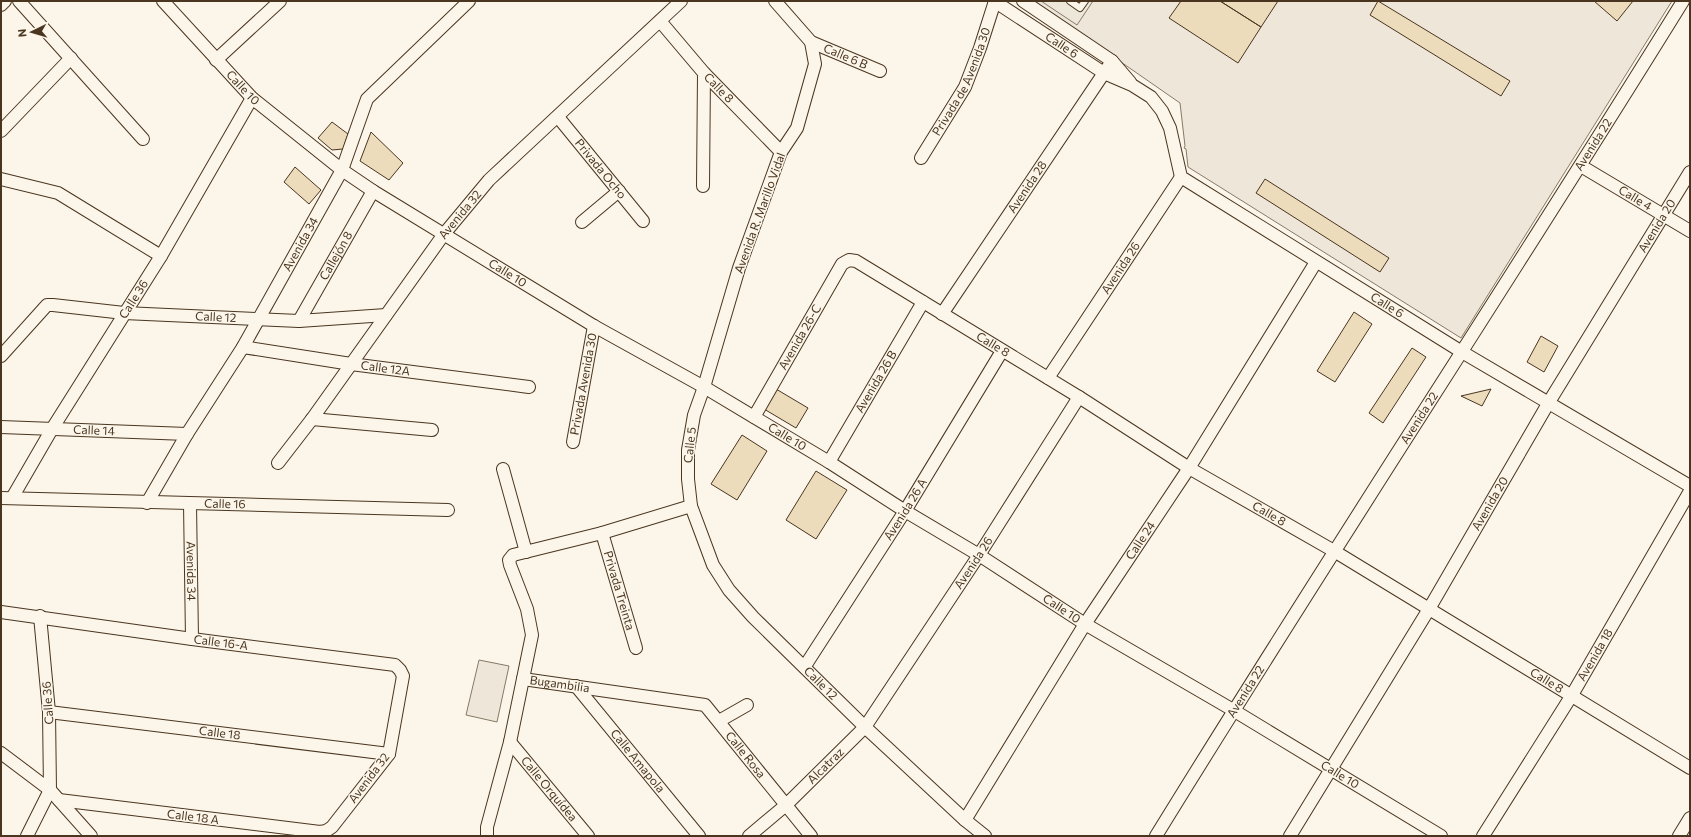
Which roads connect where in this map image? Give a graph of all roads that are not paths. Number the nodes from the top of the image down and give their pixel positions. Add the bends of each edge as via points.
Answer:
1 (5, 1) edge
2 (19, 1) edge
3 (163, 1) edge
4 (280, 1) edge
5 (469, 1) edge
6 (681, 1) edge
7 (775, 1) edge
8 (995, 1) edge
9 (1023, 1) edge
10 (1070, 1) edge
11 (1085, 1) edge
12 (1683, 1) edge
13 (1, 5) edge
14 (660, 21) junction
15 (812, 42) junction
16 (71, 58) junction
17 (216, 60) junction
18 (1112, 61) junction
19 (880, 70) dead end
20 (704, 73) junction
21 (1104, 73) junction
22 (1132, 85) junction
23 (252, 98) junction
24 (558, 117) junction
25 (1, 131) edge
26 (143, 139) dead end
27 (781, 152) junction
28 (921, 158) dead end
29 (1581, 166) junction
30 (342, 170) junction
31 (1690, 172) edge
32 (1181, 177) junction
33 (1, 180) edge
34 (703, 186) dead end
35 (373, 190) junction
36 (619, 191) junction
37 (1664, 214) junction
38 (643, 221) dead end
39 (582, 222) dead end
40 (1690, 230) edge
41 (444, 234) junction
42 (161, 256) junction
43 (849, 260) joint
44 (1316, 262) junction
45 (923, 302) junction
46 (124, 313) junction
47 (942, 314) junction
48 (386, 315) junction
49 (259, 320) junction
50 (299, 321) junction
51 (594, 326) junction
52 (243, 347) junction
53 (1002, 351) junction
54 (1462, 352) junction
55 (1, 356) edge
56 (351, 364) junction
57 (1048, 378) junction
58 (529, 387) dead end
59 (704, 387) junction
60 (1079, 397) junction
61 (1549, 402) junction
62 (754, 417) junction
63 (312, 419) junction
64 (1, 427) edge
65 (52, 429) junction
66 (432, 430) dead end
67 (187, 434) junction
68 (573, 442) dead end
69 (829, 462) junction
70 (278, 463) dead end
71 (1189, 468) junction
72 (503, 470) dead end
73 (1690, 486) edge
74 (1690, 491) edge
75 (7, 498) edge
76 (147, 503) junction
77 (190, 504) junction
78 (691, 506) junction
79 (448, 510) dead end
80 (905, 511) junction
81 (602, 533) junction
82 (1334, 551) junction
83 (526, 552) junction
84 (979, 555) junction
85 (1429, 608) junction
86 (1, 612) edge
87 (40, 616) junction
88 (1085, 624) junction
89 (192, 639) junction
90 (636, 648) dead end
91 (805, 666) junction
92 (400, 670) joint
93 (523, 679) junction
94 (576, 686) junction
95 (1572, 695) junction
96 (705, 705) joint
97 (747, 705) dead end
98 (1234, 710) junction
99 (49, 712) junction
100 (719, 721) junction
101 (865, 727) junction
102 (510, 742) junction
103 (1, 753) edge
104 (389, 754) junction
105 (1690, 768) edge
106 (1332, 769) junction
107 (50, 790) junction
108 (59, 800) junction
109 (786, 805) junction
110 (1690, 818) edge
111 (965, 820) junction
112 (326, 831) joint
113 (487, 835) edge
114 (27, 836) edge
115 (91, 836) edge
116 (588, 836) edge
117 (699, 836) edge
118 (749, 836) edge
119 (811, 836) edge
120 (985, 836) edge
121 (1156, 836) edge
122 (1290, 836) edge
123 (1441, 836) edge
124 (1483, 836) edge
125 (1679, 836) edge

1 - 13 street
2 - 16 street
3 - 17 street, Calle 10
4 - 17 street
5 - 30 street, Avenida 34 via 367,99
6 - 14 street, Avenida 32
7 - 15 street
8 - 21 street, Calle 6
8 - 28 street, Privada de Avenida 30 via 965,87
9 - 18 street, Calle 6
10 - 11 lane via 1080,8
12 - 29 street, Avenida 22
14 - 20 street, Calle 8
14 - 24 street, Avenida 32
15 - 19 street, Calle 6 B
15 - 27 street, Avenida R. Marillo Vidal via 815,64 797,128
16 - 25 street
16 - 26 street
17 - 23 street, Calle 10
18 - 21 street, Avenida 28
18 - 22 street, Calle 6
20 - 27 street, Calle 8
20 - 34 street
21 - 22 street, Calle 6
21 - 47 street, Avenida 28
22 - 32 street, Calle 6 via 1151,97 1162,111 1175,143
23 - 30 street, Calle 10
23 - 42 street, Calle 36
24 - 36 street, Privada Ocho
24 - 41 street, Avenida 32 via 490,180
27 - 59 street, Avenida R. Marillo Vidal via 738,268
29 - 37 street, Calle 4
29 - 54 street, Avenida 22
30 - 35 street, Calle 10
30 - 49 street, Avenida 34
31 - 37 street, Avenida 20
32 - 44 street, Calle 6
32 - 57 street, Avenida 26
33 - 42 street via 58,193
35 - 41 street, Calle 10
35 - 50 street, Callejón 8
36 - 38 street, Privada Ocho
36 - 39 street
37 - 40 street, Calle 4
37 - 61 street, Avenida 20
41 - 48 street, Avenida 32
41 - 51 street, Calle 10
42 - 46 street, Calle 36
43 - 45 street, Calle 8 via 856,261
43 - 62 street, Avenida 26-C via 842,264
44 - 54 street, Calle 6
44 - 71 street, Calle 24
45 - 47 street, Calle 8
45 - 69 street, Avenida 26 B
46 - 49 street, Calle 12
46 - 55 street, Calle 12 via 47,305
46 - 65 street, Calle 36
47 - 53 street, Calle 8
48 - 50 street, Calle 12
48 - 56 street, Avenida 32
49 - 50 street, Calle 12
49 - 52 street, Avenida 34
51 - 59 street, Calle 10
51 - 68 street, Privada Avenida 30
52 - 56 street, Calle 12A
52 - 67 street, Avenida 34
53 - 57 street, Calle 8
53 - 80 street, Avenida 26 A
54 - 61 street, Calle 6
54 - 82 street, Avenida 22
56 - 58 street, Calle 12A
56 - 63 street, Avenida 32
57 - 60 street, Calle 8
59 - 62 street, Calle 10
59 - 78 street, Calle 5 via 694,415 688,450
60 - 71 street, Calle 8
60 - 84 street, Avenida 26
61 - 73 street, Calle 6
61 - 85 street, Avenida 20
62 - 69 street, Calle 10
63 - 66 street
63 - 70 street, Avenida 32
64 - 65 street, Calle 14
65 - 67 street, Calle 14
65 - 75 street, Calle 36
67 - 76 street, Avenida 34
69 - 80 street, Calle 10
71 - 82 street, Calle 8
71 - 88 street, Calle 24
72 - 83 street
74 - 95 street, Avenida 18
75 - 76 street, Calle 16
76 - 77 street, Calle 16
77 - 79 street, Calle 16
77 - 89 street, Avenida 34
78 - 81 street
78 - 91 street, Calle 12 via 713,565 729,590 753,617
80 - 84 street, Calle 10
80 - 91 street, Avenida 26 A
81 - 83 street
81 - 90 street, Privada Treinta
82 - 85 street, Calle 8
82 - 98 street, Avenida 22
83 - 93 street via 513,555 509,560 527,609 532,635
84 - 88 street, Calle 10
84 - 101 street, Avenida 26
85 - 95 street, Calle 8
85 - 106 street, Avenida 20
86 - 87 street, Calle 16-A
87 - 89 street, Calle 16-A
87 - 99 street, Calle 36
88 - 98 street, Calle 10
88 - 111 street, Calle 24
89 - 92 street, Calle 16-A via 395,665
91 - 101 street, Calle 12
92 - 104 street, Avenida 32 via 403,676
93 - 94 street, Bugambilia
93 - 102 street, Bugambilia
94 - 96 street, Bugambilia
94 - 117 street, Calle Amapola
95 - 105 street, Calle 8
95 - 124 street, Avenida 18
96 - 100 street, Calle Rosa
97 - 100 street
98 - 106 street, Calle 10
98 - 121 street, Avenida 22
99 - 104 street, Calle 18
99 - 107 street, Calle 36
100 - 109 street, Calle Rosa
101 - 109 street, Alcatraz
101 - 111 street, Calle 12
102 - 113 street, Bugambilia
102 - 116 street, Calle Orquídea
103 - 107 street
104 - 112 street, Avenida 32 via 332,827
106 - 122 street, Avenida 20
106 - 123 street, Calle 10
107 - 108 street
107 - 114 street
108 - 112 street, Calle 18 A
108 - 115 street
109 - 118 street, Alcatraz
109 - 119 street, Calle Rosa
110 - 125 street
111 - 120 street, Calle 12

